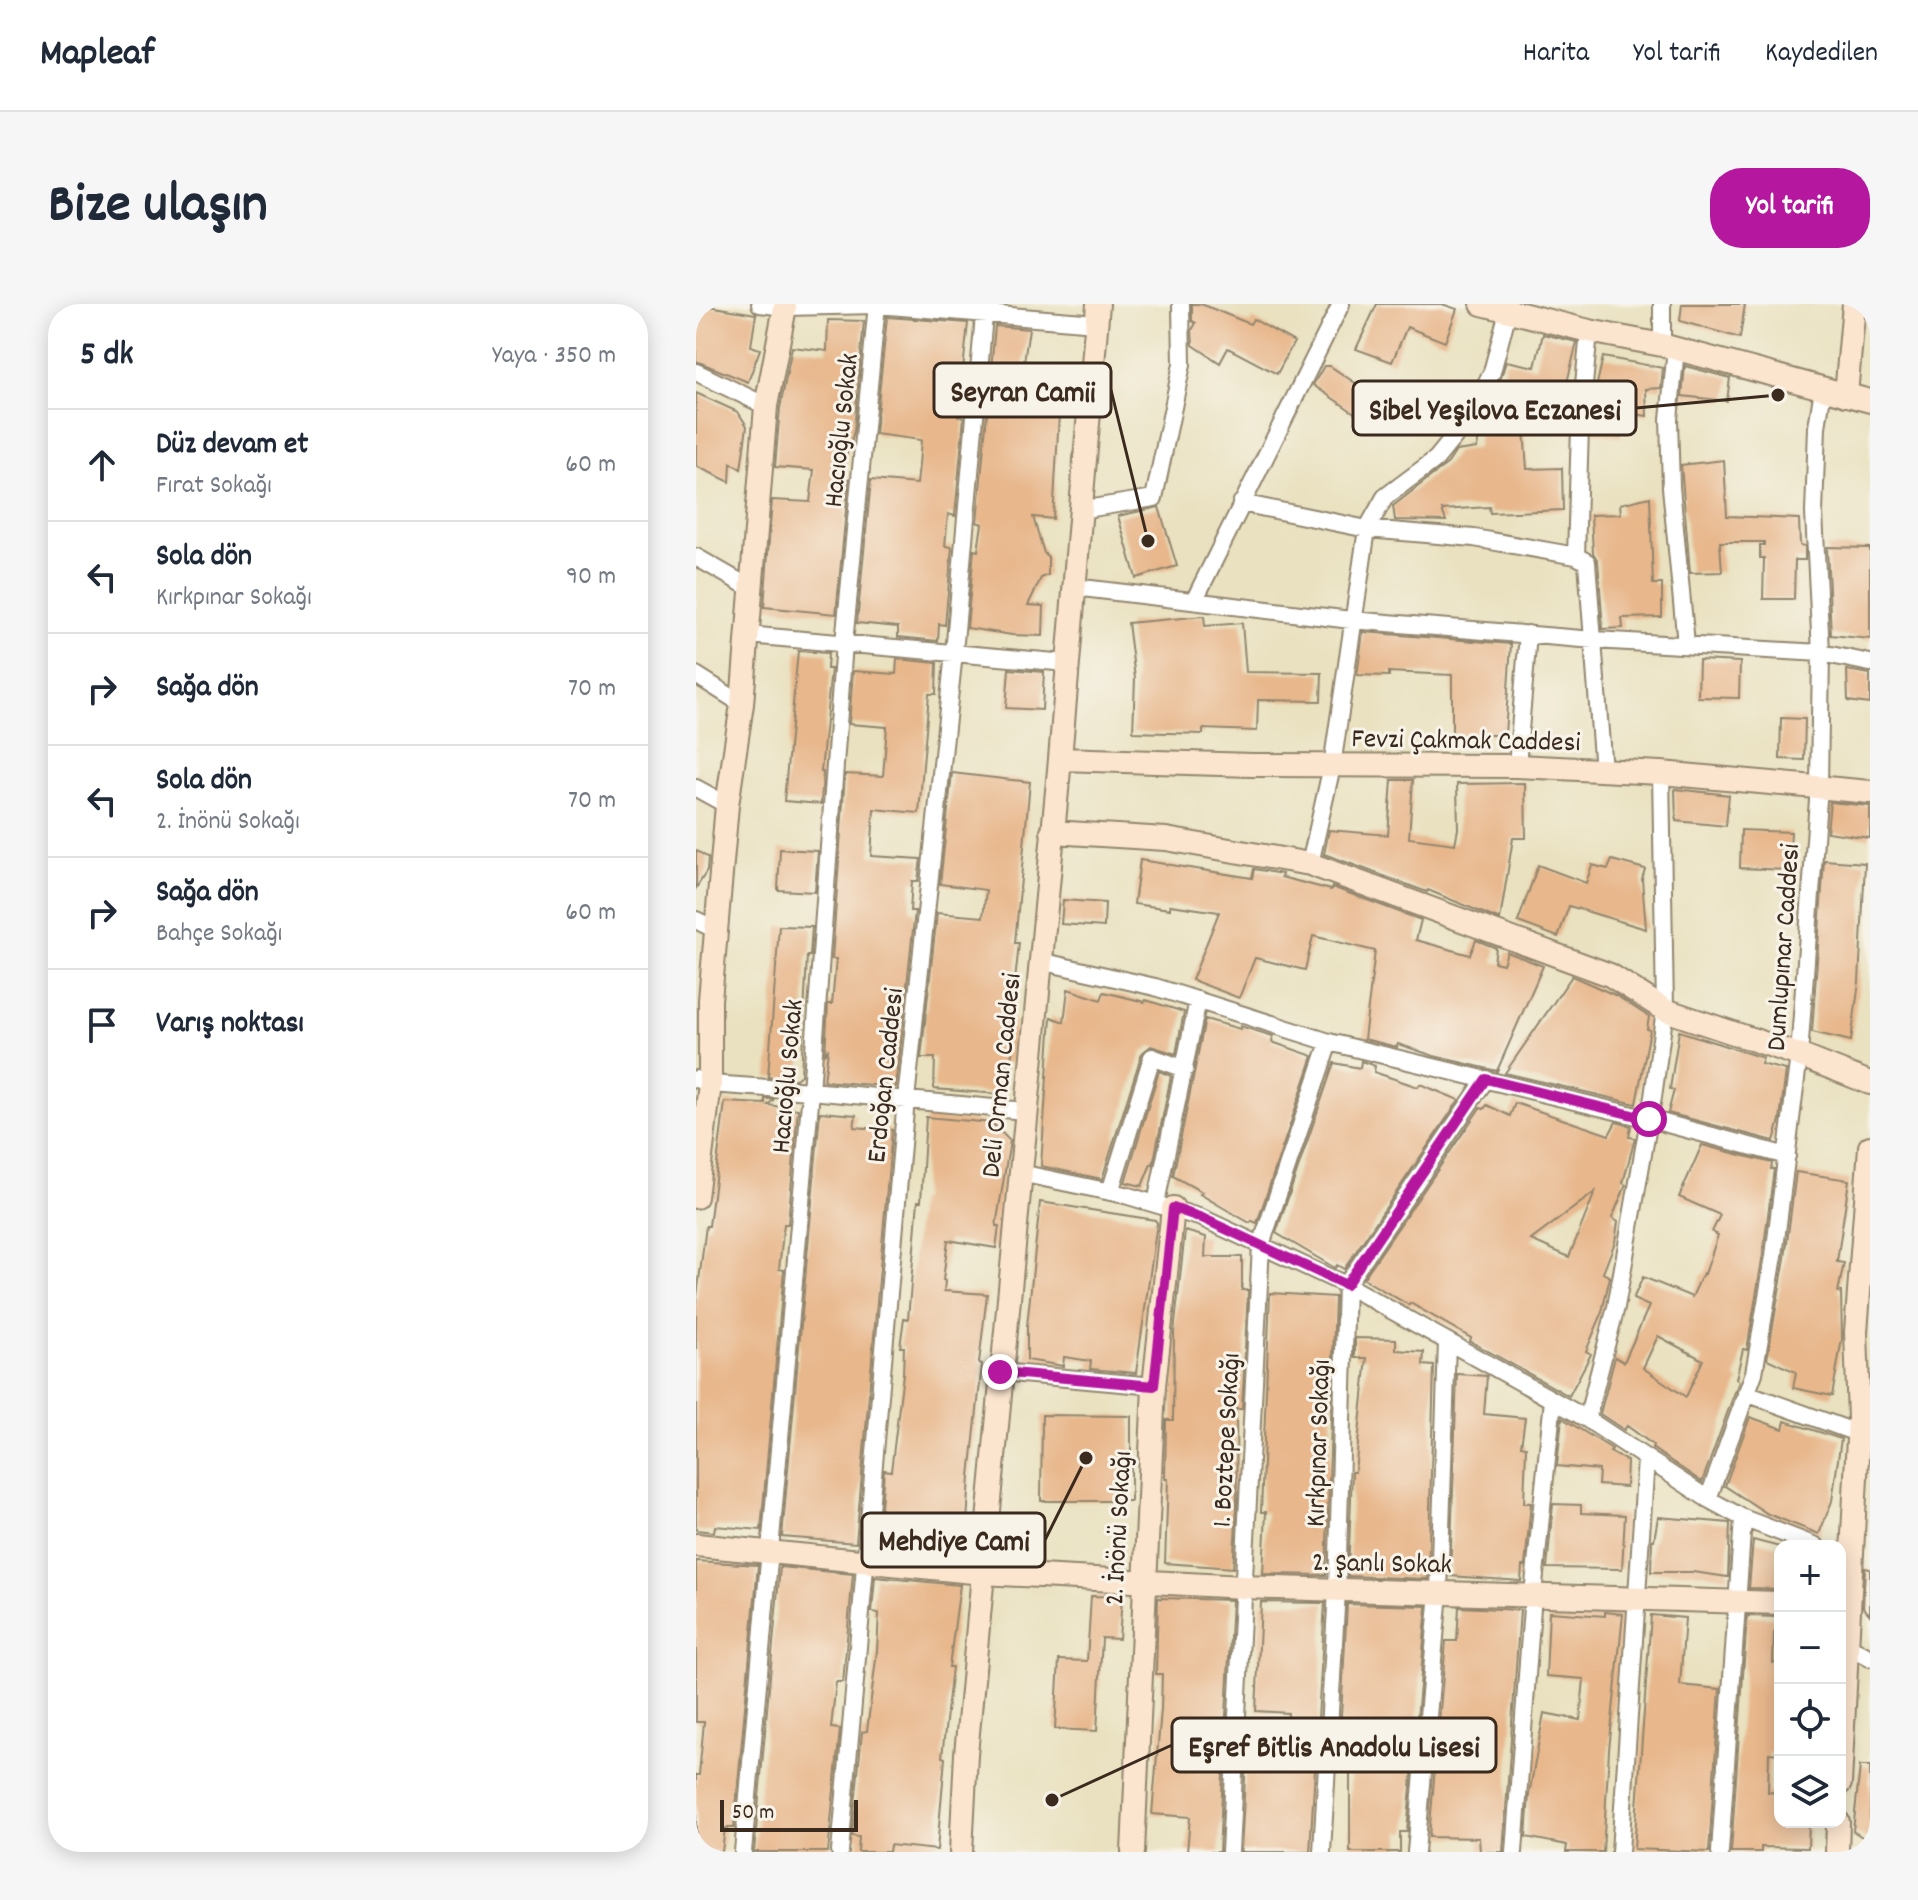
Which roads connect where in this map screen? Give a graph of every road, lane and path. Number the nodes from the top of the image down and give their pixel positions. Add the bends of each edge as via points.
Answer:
1 (760, 304) edge
2 (877, 304) edge
3 (1181, 304) edge
4 (1341, 304) edge
5 (1482, 304) edge
6 (1662, 304) edge
7 (1854, 304) edge
8 (785, 307) junction
9 (984, 309) edge
10 (1508, 311) junction
11 (1097, 313) edge
12 (1589, 331) junction
13 (1669, 347) junction
14 (696, 372) edge
15 (1823, 389) junction
16 (1846, 395) junction
17 (1870, 401) edge
18 (766, 406) junction
19 (1241, 503) junction
20 (1080, 510) junction
21 (1367, 529) junction
22 (1576, 556) junction
23 (696, 557) edge
24 (1074, 587) junction
25 (752, 589) junction
26 (1194, 601) junction
27 (1351, 620) junction
28 (1528, 634) junction
29 (748, 635) junction
30 (1594, 640) junction
31 (844, 643) junction
32 (1686, 644) junction
33 (954, 653) junction
34 (1821, 653) junction
35 (1067, 663) junction
36 (1870, 663) edge
37 (696, 675) edge
38 (742, 704) junction
39 (1060, 759) junction
40 (1332, 766) junction
41 (1517, 766) junction
42 (1603, 771) junction
43 (1661, 773) junction
44 (1819, 786) junction
45 (696, 788) edge
46 (1870, 792) edge
47 (727, 805) junction
48 (1052, 832) junction
49 (1310, 864) junction
50 (696, 920) edge
51 (716, 930) junction
52 (1040, 961) junction
53 (1198, 1000) junction
54 (1665, 1010) junction
55 (1329, 1042) junction
56 (1799, 1055) junction
57 (1185, 1069) junction
58 (1486, 1079) junction
59 (703, 1082) edge
60 (1870, 1083) edge
61 (811, 1091) junction
62 (906, 1099) junction
63 (1025, 1111) junction
64 (1649, 1119) junction
65 (1870, 1147) edge
66 (1787, 1156) junction
67 (1020, 1173) junction
68 (1110, 1192) junction
69 (696, 1197) edge
70 (1164, 1206) junction
71 (1261, 1245) junction
72 (1346, 1285) junction
73 (1447, 1341) junction
74 (1000, 1372) junction
75 (1154, 1386) junction
76 (1746, 1393) junction
77 (1870, 1398) edge
78 (1553, 1400) junction
79 (1587, 1419) junction
80 (1858, 1426) junction
81 (1646, 1459) junction
82 (1863, 1462) edge
83 (1708, 1499) junction
84 (1743, 1518) junction
85 (1800, 1540) edge
86 (696, 1545) edge
87 (770, 1552) junction
88 (1846, 1552) edge
89 (865, 1562) junction
90 (983, 1573) junction
91 (1143, 1580) junction
92 (1243, 1587) junction
93 (1337, 1590) junction
94 (1439, 1592) junction
95 (1533, 1594) junction
96 (1638, 1598) junction
97 (1739, 1602) junction
98 (1774, 1603) edge
99 (1846, 1645) edge
100 (1870, 1658) edge
101 (1844, 1684) edge
102 (1841, 1756) edge
103 (1838, 1828) edge
104 (1839, 1851) edge
105 (743, 1852) edge
106 (840, 1852) edge
107 (961, 1852) edge
108 (1133, 1852) edge
109 (1230, 1852) edge
110 (1322, 1852) edge
111 (1416, 1852) edge
112 (1514, 1852) edge
113 (1620, 1852) edge
114 (1720, 1852) edge

1 - 8 street
2 - 8 street
2 - 9 street
2 - 31 street, Hacıoğlu Sokak
3 - 20 street via 1182,364 1154,498
4 - 19 street
5 - 10 street
6 - 13 street
7 - 16 street
8 - 18 street
9 - 11 street
9 - 33 street, Erdoğan Caddesi
10 - 12 street
10 - 21 street via 1492,372 1467,421 1436,459 1385,497
11 - 20 street, Deli Orman Caddesi
12 - 13 street
12 - 22 street
13 - 15 street
13 - 32 street via 1671,487
14 - 18 street
15 - 16 street
15 - 34 street, Dumlupınar Caddesi via 1814,513
16 - 17 street
18 - 25 street
19 - 21 street
19 - 26 street
20 - 24 street, Deli Orman Caddesi
21 - 22 street via 1474,538
21 - 27 street
22 - 30 street via 1587,562
23 - 25 street
24 - 26 street
24 - 35 street, Deli Orman Caddesi
25 - 29 street
26 - 27 street
27 - 28 street
27 - 40 street
28 - 30 street
28 - 41 street
29 - 31 street
29 - 38 street
30 - 32 street
30 - 42 street
31 - 33 street
31 - 61 street, Hacıoğlu Sokak
32 - 34 street
33 - 35 street
33 - 62 street, Erdoğan Caddesi
34 - 36 street
34 - 44 street, Dumlupınar Caddesi
35 - 39 street, Deli Orman Caddesi
37 - 38 street
38 - 47 street
39 - 40 street, Fevzi Çakmak Caddesi
39 - 48 street, Deli Orman Caddesi
40 - 41 street, Fevzi Çakmak Caddesi
40 - 49 street
41 - 42 street, Fevzi Çakmak Caddesi
42 - 43 street, Fevzi Çakmak Caddesi
43 - 44 street, Fevzi Çakmak Caddesi
43 - 54 street
44 - 46 street, Fevzi Çakmak Caddesi
44 - 56 street, Dumlupınar Caddesi
45 - 47 street
47 - 51 street
48 - 49 street via 1166,839
48 - 52 street, Deli Orman Caddesi
49 - 54 street via 1610,975
50 - 51 street
51 - 59 street
52 - 53 street
52 - 63 street, Deli Orman Caddesi
53 - 55 street
53 - 57 street
54 - 56 street
54 - 64 street
55 - 58 street
55 - 71 street, 1. Boztepe Sokağı
56 - 60 street
56 - 66 street, Dumlupınar Caddesi
57 - 68 street via 1152,1057
57 - 70 street
58 - 64 street
58 - 72 street
59 - 61 street
59 - 69 street
61 - 62 street
61 - 87 street, Hacıoğlu Sokak
62 - 63 street
62 - 89 street, Erdoğan Caddesi
63 - 67 street, Deli Orman Caddesi
64 - 66 street
64 - 79 street via 1616,1307
65 - 80 street via 1856,1332
66 - 76 street, Dumlupınar Caddesi via 1754,1373
67 - 68 street
67 - 74 street, Deli Orman Caddesi
68 - 70 street
70 - 71 street
70 - 75 street, 2. İnönü Sokağı
71 - 72 street
71 - 92 street, 1. Boztepe Sokağı
72 - 73 street
72 - 93 street, Kırkpınar Sokağı
73 - 78 street
73 - 94 street
74 - 75 street
74 - 90 street, Deli Orman Caddesi
75 - 91 street, 2. İnönü Sokağı
76 - 80 street
76 - 83 street, Dumlupınar Caddesi
77 - 80 street
78 - 79 street
78 - 95 street
79 - 81 street
80 - 82 street
81 - 83 street
81 - 96 street
82 - 88 street
83 - 84 street
84 - 85 street
84 - 97 street
86 - 87 street, 2. Şanlı Sokak
87 - 89 street, 2. Şanlı Sokak
87 - 105 street, Hacıoğlu Sokak
89 - 90 street, 2. Şanlı Sokak
89 - 106 street, Erdoğan Caddesi
90 - 91 street, 2. Şanlı Sokak
90 - 107 street, Deli Orman Caddesi
91 - 92 street, 2. Şanlı Sokak
91 - 108 street, 2. İnönü Sokağı
92 - 93 street, 2. Şanlı Sokak
92 - 109 street, 1. Boztepe Sokağı
93 - 94 street, 2. Şanlı Sokak
93 - 110 street, Kırkpınar Sokağı
94 - 95 street, 2. Şanlı Sokak
94 - 111 street
95 - 96 street, 2. Şanlı Sokak
95 - 112 street
96 - 97 street, 2. Şanlı Sokak
96 - 113 street
97 - 98 street, 2. Şanlı Sokak
97 - 114 street
99 - 100 street
101 - 102 street
103 - 104 street

